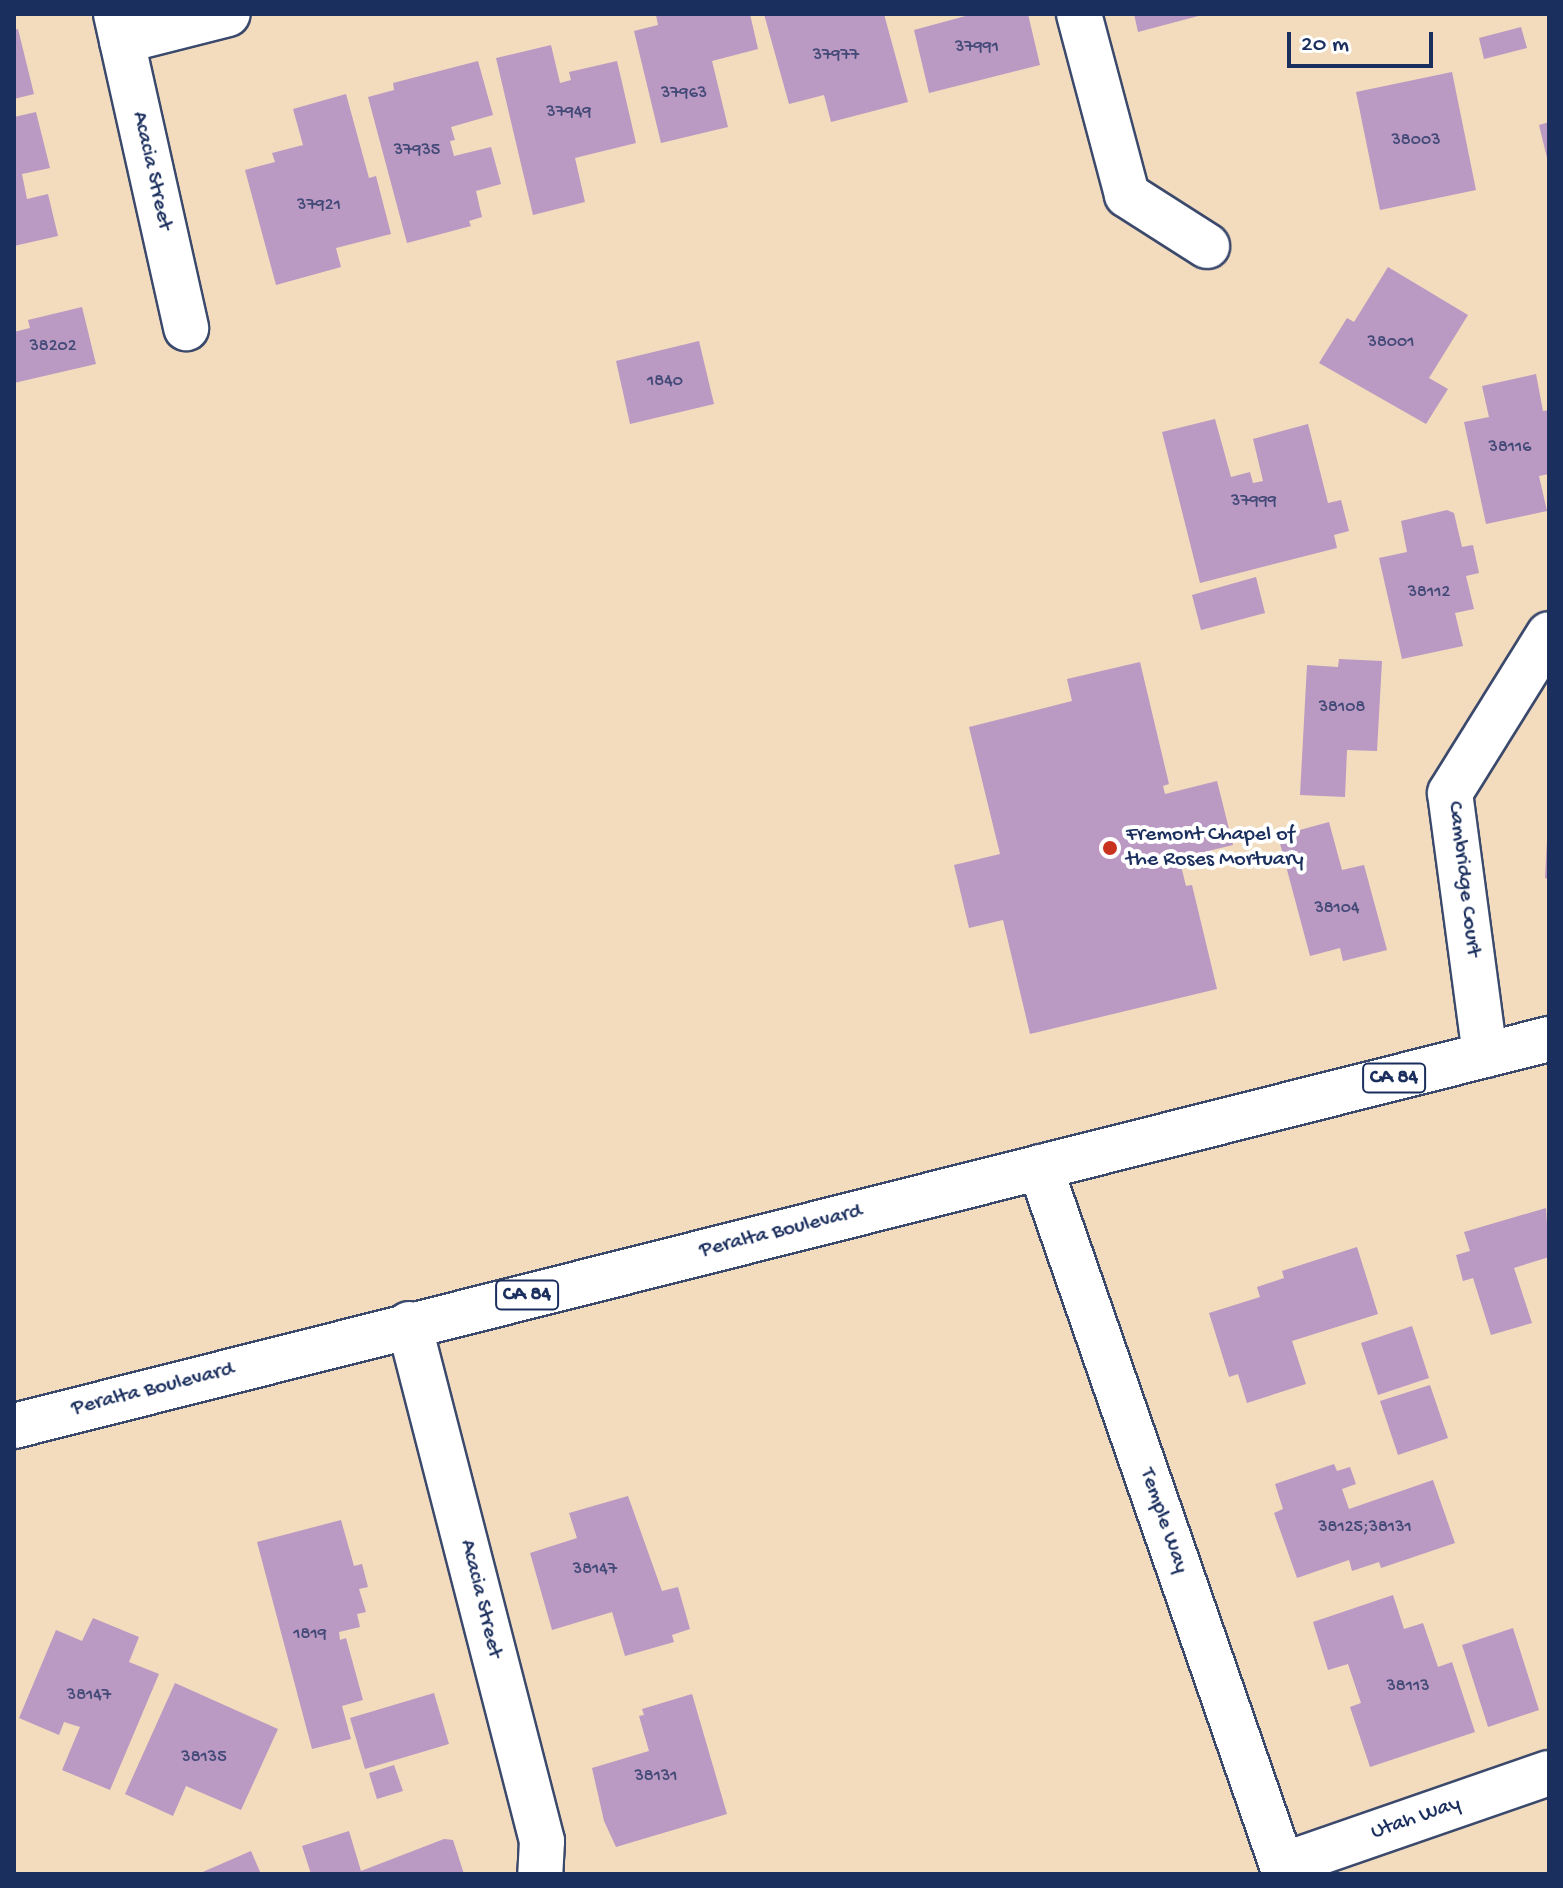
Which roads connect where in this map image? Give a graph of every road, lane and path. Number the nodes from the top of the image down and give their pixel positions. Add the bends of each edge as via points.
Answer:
1 (228, 14) edge
2 (1079, 14) edge
3 (119, 28) edge
4 (1207, 246) dead end
5 (186, 328) dead end
6 (1549, 634) edge
7 (1549, 1039) edge
8 (1485, 1055) junction
9 (1040, 1167) junction
10 (409, 1324) junction
11 (14, 1426) edge
12 (1549, 1773) edge
13 (1284, 1870) edge
14 (540, 1874) edge

1 - 3 street
2 - 4 street via 1127,195
3 - 5 street, Acacia Street
6 - 8 street, Cambridge Court via 1450,793
7 - 8 street, Peralta Boulevard / CA 84
8 - 9 street, Peralta Boulevard / CA 84
9 - 10 street, Peralta Boulevard / CA 84
9 - 13 street, Temple Way
10 - 11 street, Peralta Boulevard / CA 84
10 - 14 street, Acacia Street via 542,1841
12 - 13 street, Utah Way

